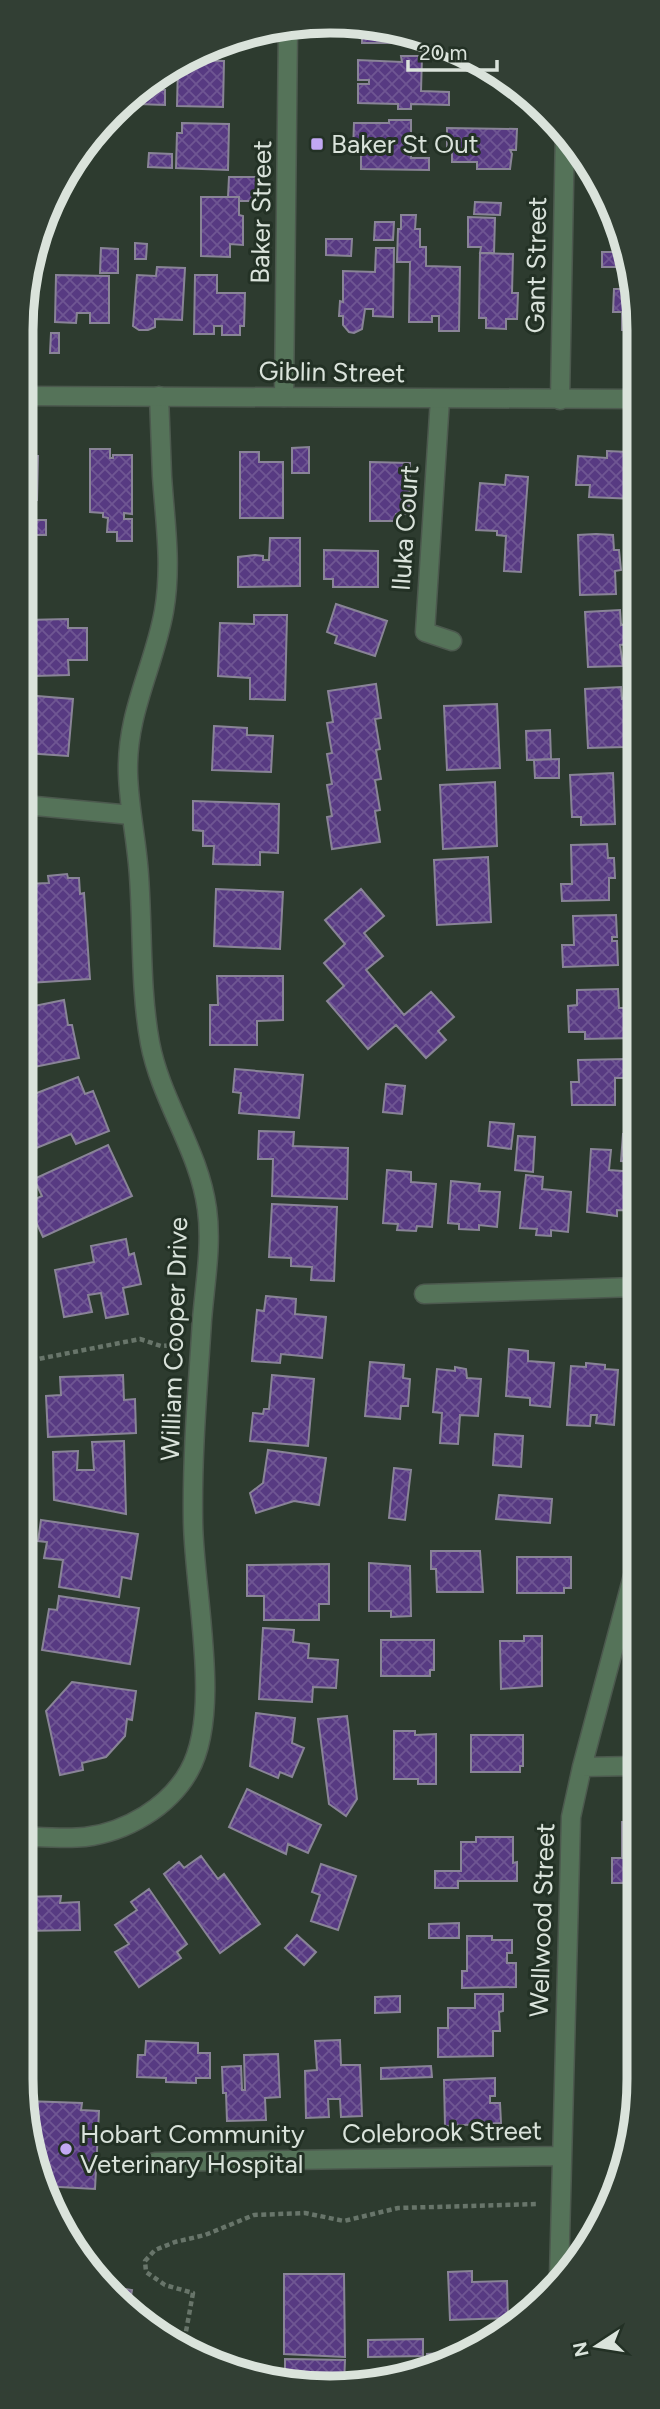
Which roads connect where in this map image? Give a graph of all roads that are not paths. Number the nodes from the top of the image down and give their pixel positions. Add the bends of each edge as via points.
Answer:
1 (288, 36) edge
2 (565, 149) edge
3 (33, 396) edge
4 (159, 397) junction
5 (284, 397) junction
6 (440, 399) junction
7 (627, 399) edge
8 (560, 400) junction
9 (452, 641) dead end
10 (33, 806) edge
11 (131, 815) junction
12 (627, 1287) edge
13 (424, 1294) dead end
14 (627, 1598) edge
15 (627, 1766) edge
16 (582, 1767) junction
17 (33, 1836) edge
18 (562, 2157) junction
19 (155, 2162) dead end
20 (559, 2267) edge

1 - 5 street, Baker Street
2 - 8 street, Gant Street
3 - 4 street, Giblin Street
4 - 5 street, Giblin Street
4 - 11 street, William Cooper Drive via 168,575 164,614 131,733
5 - 6 street, Giblin Street
6 - 8 street, Giblin Street
6 - 9 street, Iluka Court via 425,632
7 - 8 street, Giblin Street
10 - 11 street
11 - 17 street, William Cooper Drive via 150,1044 199,1174 209,1232 193,1518 205,1711 189,1772 141,1819 86,1837
12 - 13 street
14 - 16 street, Wellwood Street
15 - 16 street
16 - 18 street, Wellwood Street via 571,1816
18 - 19 street, Colebrook Street
18 - 20 street, Wellwood Street

